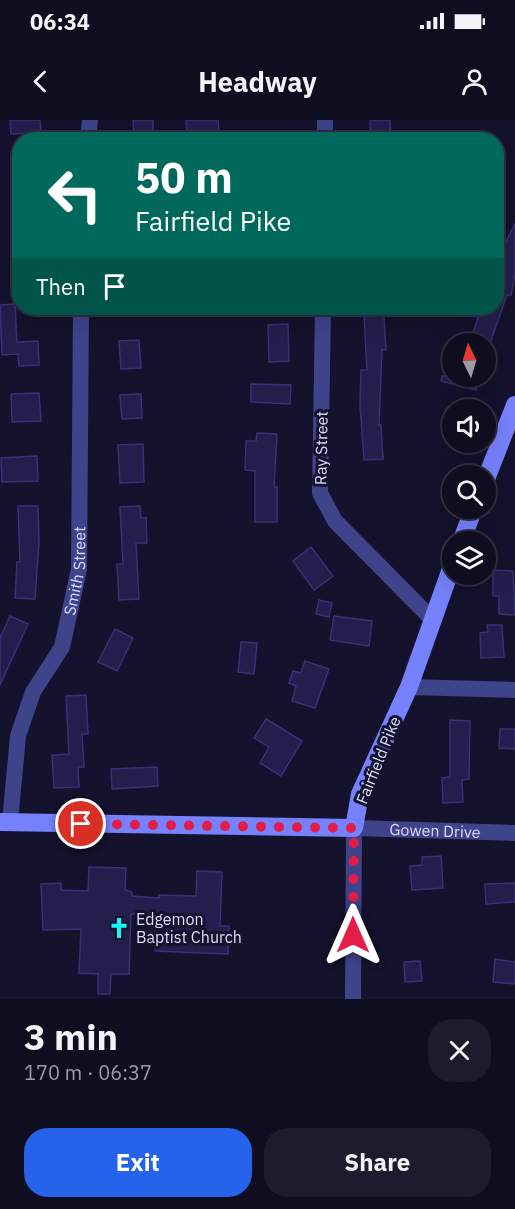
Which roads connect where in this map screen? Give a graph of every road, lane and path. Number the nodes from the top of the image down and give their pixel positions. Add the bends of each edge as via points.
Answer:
1 (81, 315) edge
2 (323, 315) edge
3 (515, 405) edge
4 (509, 435) edge
5 (493, 465) edge
6 (444, 585) edge
7 (431, 618) junction
8 (409, 687) junction
9 (515, 690) edge
10 (5, 822) edge
11 (354, 828) junction
12 (515, 833) edge
13 (353, 999) edge

1 - 10 street, Smith Street via 79,568 62,647 33,692 18,736
2 - 7 street, Ray Street via 320,493 335,521
3 - 4 street
4 - 5 street
6 - 7 street, Fairfield Pike
7 - 8 street, Fairfield Pike
8 - 9 street
8 - 11 street, Fairfield Pike via 360,794
10 - 11 street
11 - 12 street, Gowen Drive
11 - 13 street

